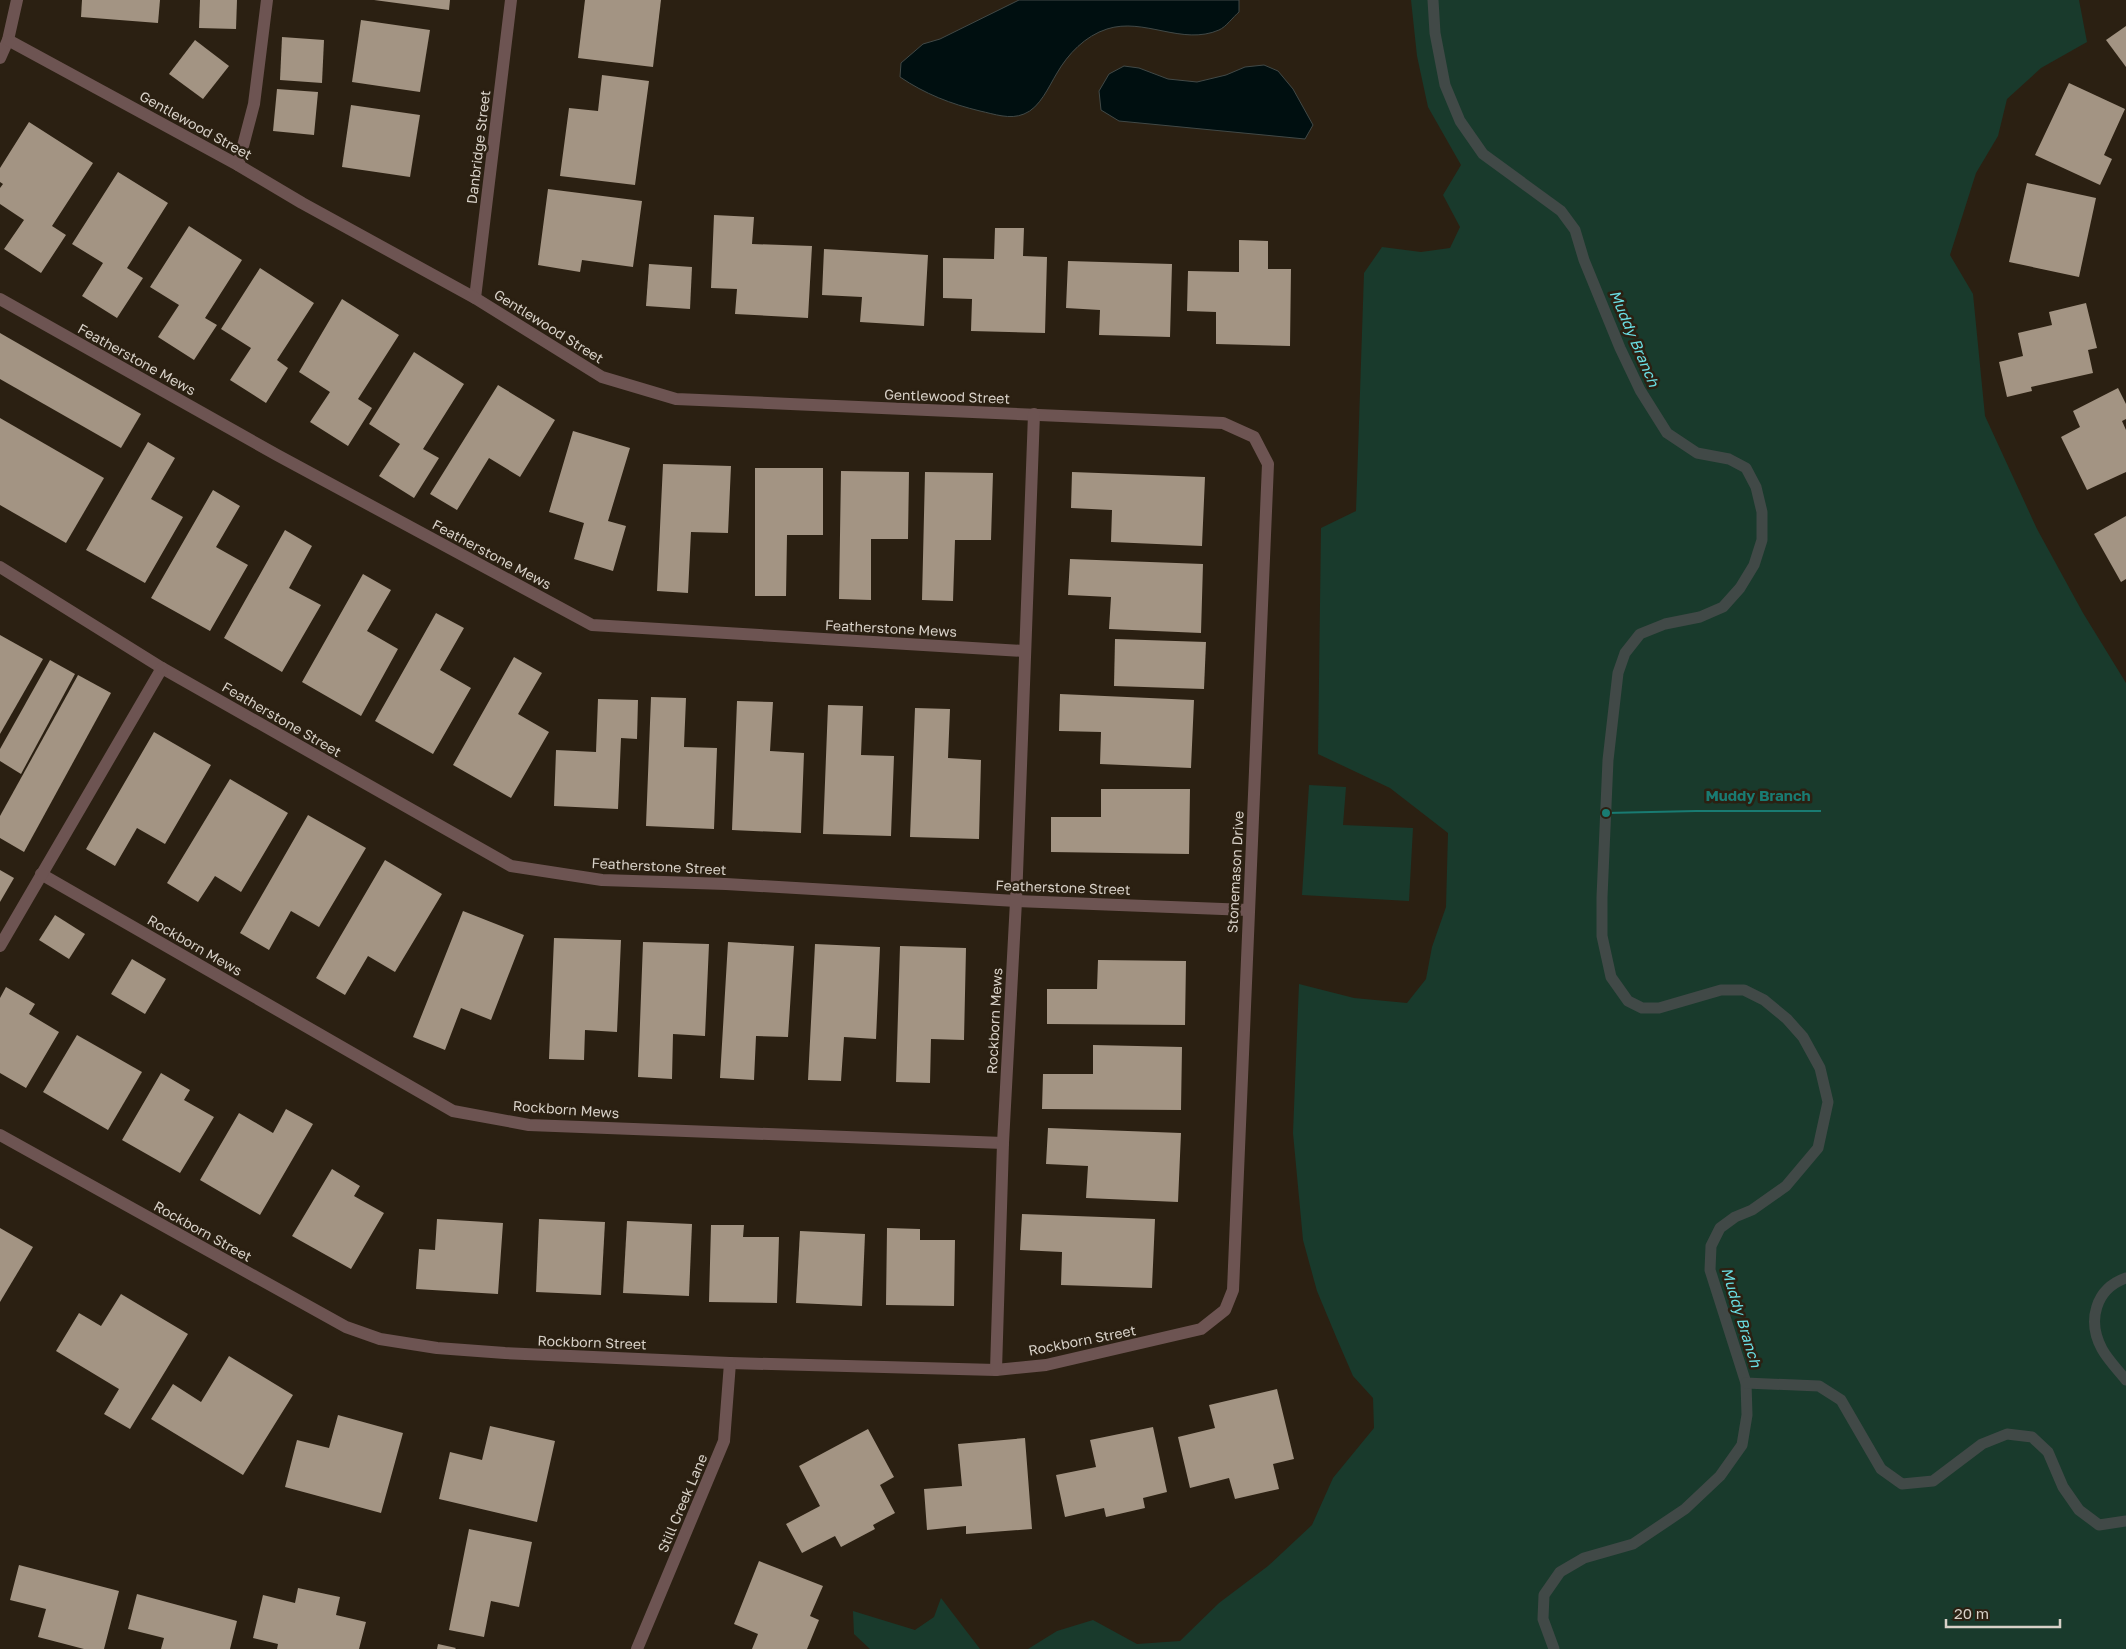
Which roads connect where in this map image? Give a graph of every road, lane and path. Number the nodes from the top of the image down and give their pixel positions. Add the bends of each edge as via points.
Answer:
1 (17, 0) edge
2 (267, 0) edge
3 (511, 0) edge
4 (8, 40) junction
5 (0, 58) edge
6 (238, 164) junction
7 (475, 298) junction
8 (0, 299) edge
9 (1034, 414) junction
10 (1254, 437) joint
11 (0, 567) edge
12 (1024, 651) junction
13 (162, 668) junction
14 (41, 874) junction
15 (1016, 901) junction
16 (1248, 910) junction
17 (0, 946) edge
18 (0, 1135) edge
19 (1003, 1143) junction
20 (1225, 1310) joint
21 (730, 1363) junction
22 (996, 1370) junction
23 (637, 1649) edge

1 - 4 street
2 - 6 street via 254,104
3 - 7 street, Danbridge Street
4 - 5 street
4 - 6 street, Gentlewood Street
6 - 7 street, Gentlewood Street
7 - 9 street, Gentlewood Street via 602,377 676,399
8 - 12 street, Featherstone Mews via 277,455 592,625
9 - 10 street, Gentlewood Street via 1223,423
9 - 12 street
10 - 16 street, Stonemason Drive via 1268,464
11 - 13 street, Featherstone Street
12 - 15 street
13 - 14 street
13 - 15 street, Featherstone Street via 511,866 602,880
14 - 17 street
14 - 19 street, Rockborn Mews via 453,1110 529,1125
15 - 16 street, Featherstone Street
15 - 19 street, Rockborn Mews
16 - 20 street, Stonemason Drive via 1233,1290
18 - 21 street, Rockborn Street via 346,1327 380,1339 505,1354
19 - 22 street, Rockborn Mews
20 - 22 street, Rockborn Street via 1201,1329 1046,1365
21 - 22 street, Rockborn Street
21 - 23 street, Still Creek Lane via 724,1440

